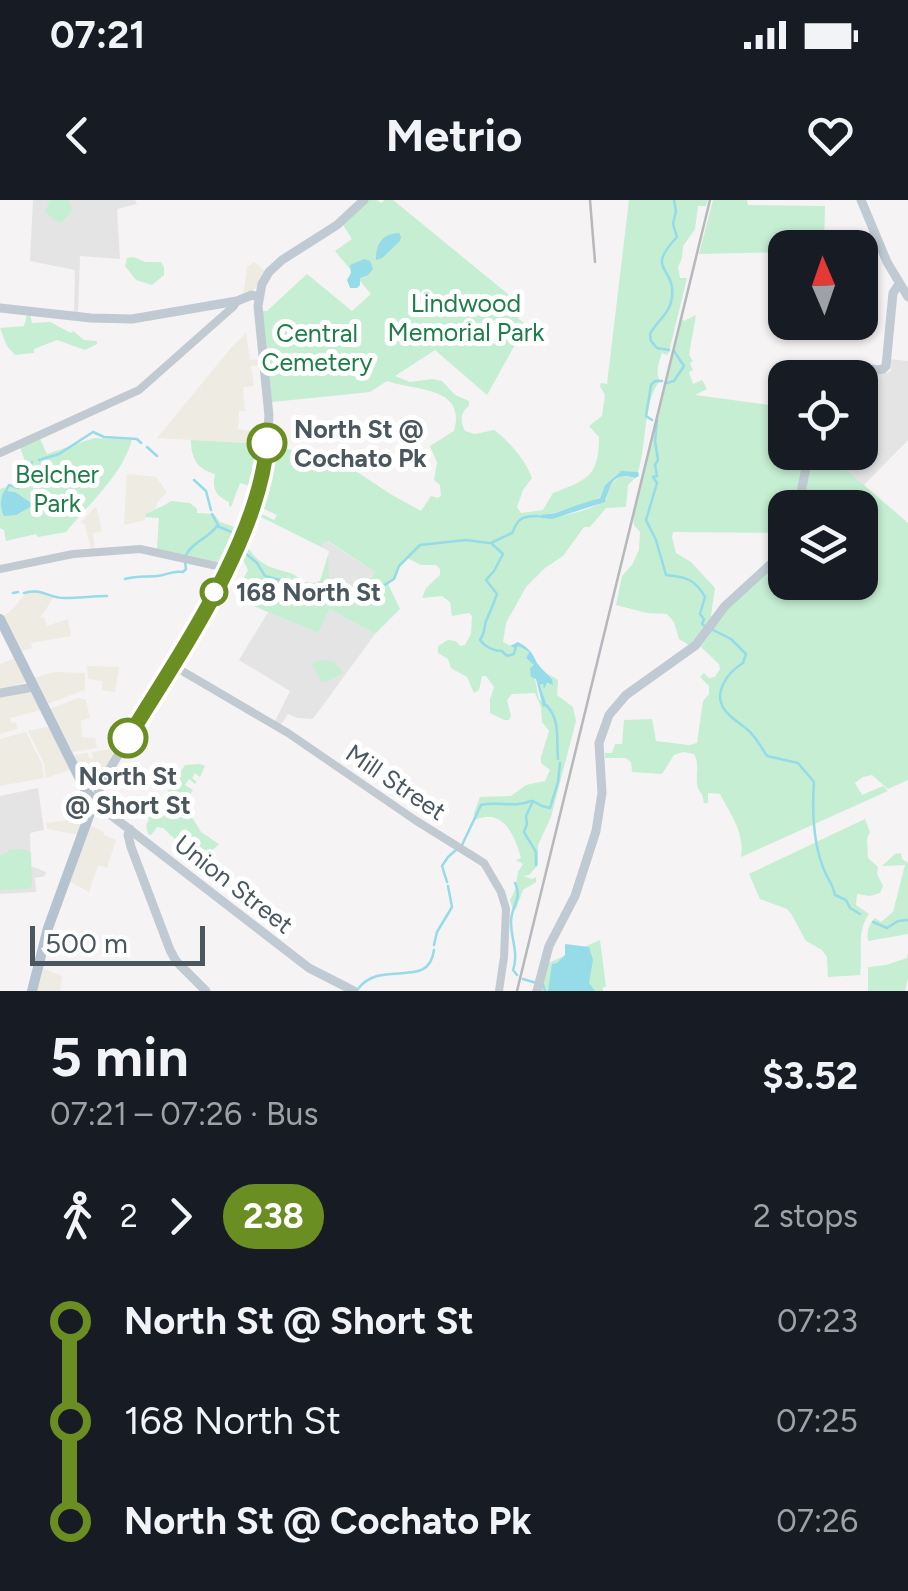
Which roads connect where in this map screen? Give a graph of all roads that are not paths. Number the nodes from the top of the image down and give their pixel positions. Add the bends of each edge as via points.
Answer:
1 (364, 200) edge
2 (861, 200) edge
3 (897, 281) junction
4 (251, 297) junction
5 (908, 297) edge
6 (0, 308) edge
7 (878, 367) edge
8 (0, 453) edge
9 (226, 568) junction
10 (768, 568) edge
11 (0, 569) edge
12 (1, 621) edge
13 (172, 665) junction
14 (32, 684) junction
15 (5, 692) edge
16 (84, 788) junction
17 (99, 789) junction
18 (94, 802) junction
19 (130, 829) junction
20 (538, 986) edge
21 (32, 991) edge
22 (206, 991) edge
23 (354, 991) edge
24 (499, 991) edge

1 - 4 main road via 282,260
2 - 3 main road
3 - 5 main road
3 - 7 main road via 889,286
4 - 6 main road via 132,319
4 - 8 street via 137,391
4 - 9 main road via 269,400 266,458 252,513
9 - 11 street via 144,549
9 - 13 main road
10 - 20 main road via 725,606 694,647 626,694 608,715 599,746 598,825
12 - 14 main road
13 - 17 main road
13 - 24 street, Mill Street via 484,863 505,902
14 - 15 main road
14 - 16 main road
16 - 17 main road
16 - 18 main road
17 - 18 main road
18 - 19 main road, Union Street
18 - 21 main road
19 - 22 main road via 169,948
19 - 23 main road, Union Street via 305,965

